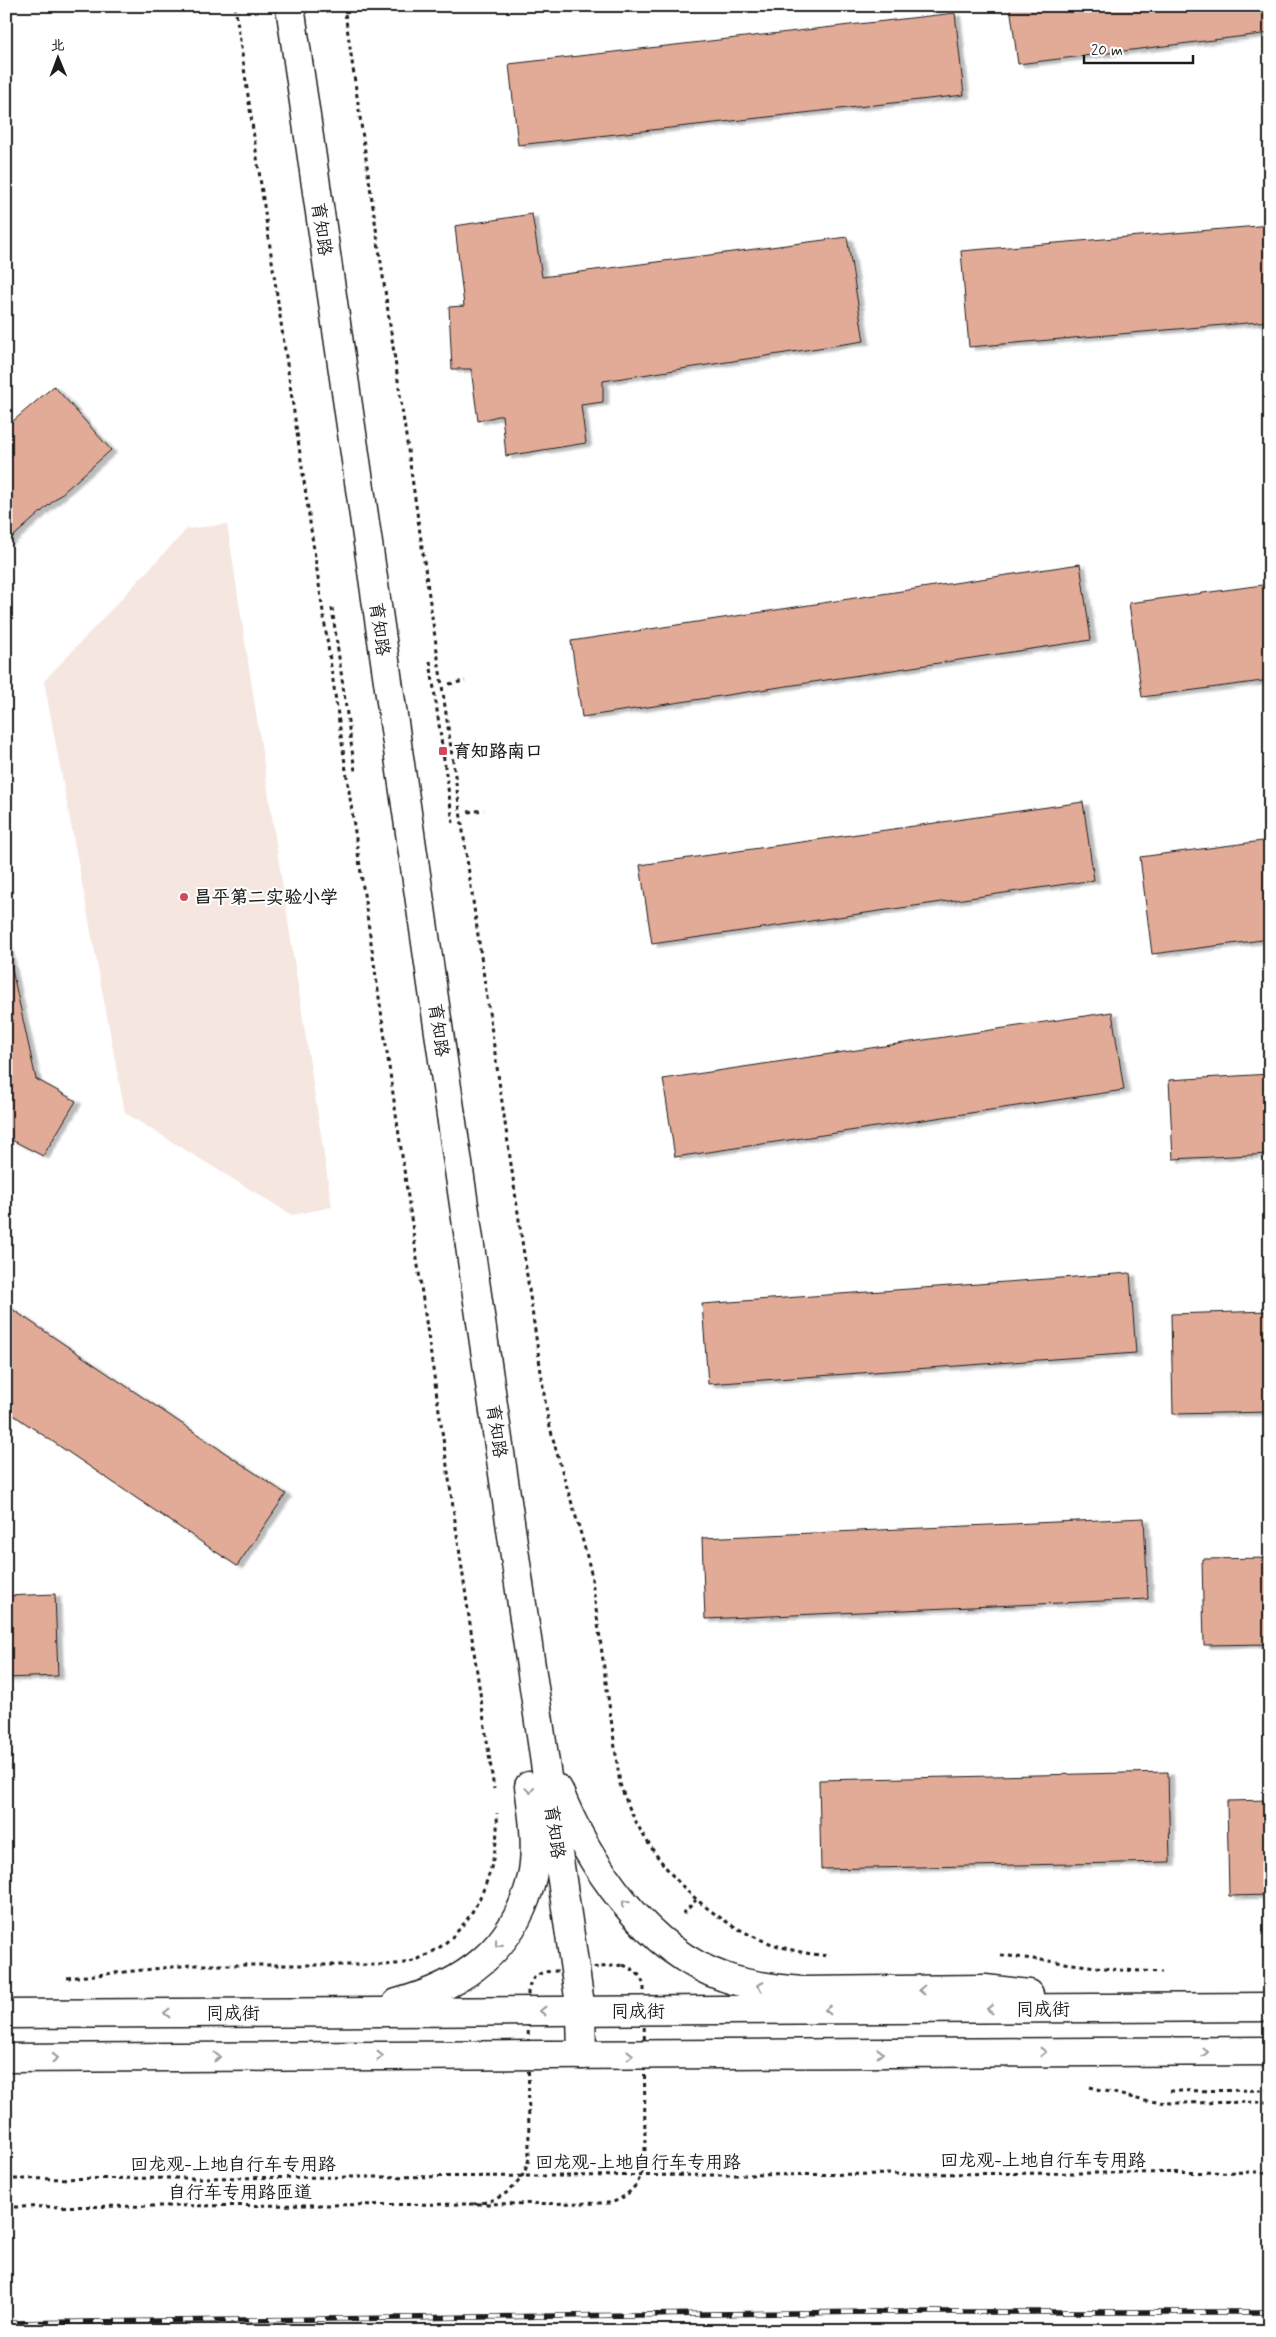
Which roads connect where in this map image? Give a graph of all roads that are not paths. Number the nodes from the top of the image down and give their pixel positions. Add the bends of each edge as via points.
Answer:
1 (290, 6) edge
2 (501, 1463) junction
3 (536, 1702) junction
4 (1270, 2007) edge
5 (1144, 2008) junction
6 (581, 2011) junction
7 (303, 2012) junction
8 (6, 2014) edge
9 (1270, 2051) edge
10 (582, 2055) junction
11 (6, 2058) edge

1 - 2 street, 育知路
2 - 3 street, 育知路
2 -> 7 street via 508,1622 534,1820 534,1859 527,1893 496,1948 479,1965 449,1985 372,2008
5 -> 3 street via 985,1989 775,1989 705,1969 670,1948 644,1925 602,1871 562,1798 544,1742
3 - 6 street, 育知路
4 - 5 street, 同成街
5 -> 6 street, 同成街
6 -> 7 street, 同成街
6 - 10 street, 育知路
7 -> 8 street, 同成街
10 -> 9 street
11 -> 10 street

